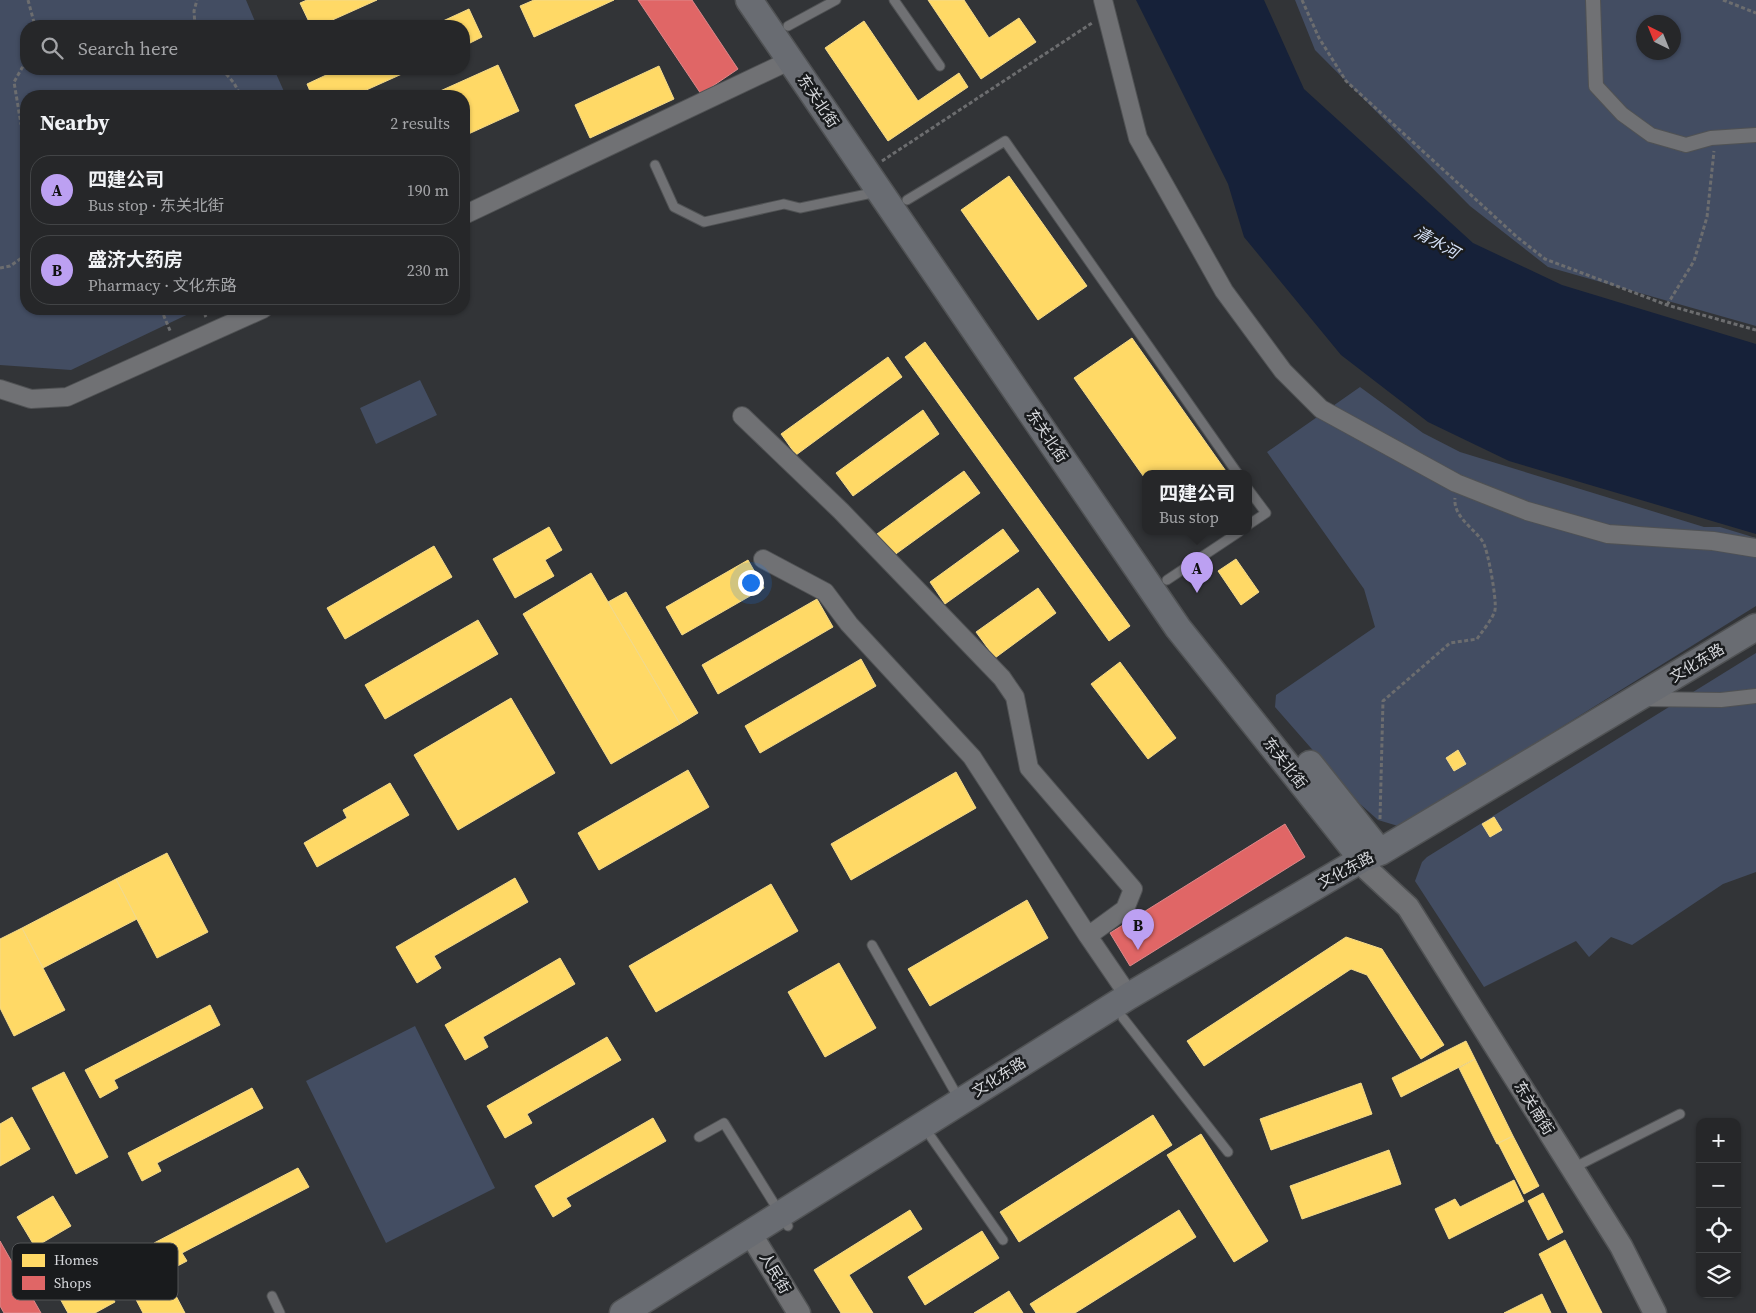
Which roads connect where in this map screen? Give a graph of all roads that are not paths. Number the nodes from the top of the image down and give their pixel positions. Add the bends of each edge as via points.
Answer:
1 (749, 0) edge
2 (770, 0) edge
3 (836, 0) edge
4 (894, 0) edge
5 (1593, 0) edge
6 (1105, 6) edge
7 (788, 26) junction
8 (790, 60) junction
9 (940, 66) dead end
10 (1756, 135) edge
11 (655, 165) dead end
12 (880, 191) junction
13 (906, 200) junction
14 (470, 212) edge
15 (250, 315) edge
16 (0, 389) edge
17 (742, 416) dead end
18 (1235, 470) edge
19 (1252, 494) edge
20 (1252, 522) edge
21 (1234, 535) edge
22 (1756, 548) edge
23 (763, 559) dead end
24 (1167, 580) junction
25 (1756, 627) edge
26 (1756, 696) edge
27 (1636, 698) junction
28 (1370, 860) junction
29 (1088, 936) junction
30 (872, 945) dead end
31 (1126, 1007) junction
32 (960, 1101) junction
33 (1680, 1114) dead end
34 (698, 1137) dead end
35 (931, 1137) junction
36 (1228, 1152) dead end
37 (1572, 1168) junction
38 (784, 1220) junction
39 (754, 1239) junction
40 (1003, 1240) dead end
41 (272, 1296) dead end
42 (280, 1313) edge
43 (623, 1313) edge
44 (652, 1313) edge
45 (799, 1313) edge
46 (1655, 1313) edge

1 - 8 main road, 东关北街
2 - 7 main road, 东关北街
3 - 7 lane
4 - 9 lane
5 - 10 street via 1596,86 1622,114 1651,135 1686,145 1715,138
6 - 22 street via 1138,138 1224,291 1283,371 1321,408 1456,483 1527,511 1608,534 1713,541
7 - 13 main road, 东关北街
8 - 12 main road, 东关北街
8 - 14 street
11 - 12 lane via 674,207 704,222 784,204 800,208
12 - 28 main road, 东关北街 via 1178,628
13 - 18 lane via 1005,141
13 - 24 main road, 东关北街
15 - 16 street via 67,397 31,399
17 - 29 street via 841,511 1007,684 1015,697 1029,768 1133,889 1125,909
19 - 20 lane via 1266,513
21 - 24 lane
23 - 29 street via 826,592 850,624 972,757
24 - 28 main road, 东关北街
25 - 27 main road, 文化东路
26 - 27 street via 1721,700
27 - 28 main road, 文化东路
28 - 31 main road, 文化东路
28 - 37 street, 东关南街 via 1408,907
29 - 31 street
30 - 32 lane
31 - 32 main road, 文化东路
31 - 35 main road, 文化东路
31 - 36 lane
32 - 38 main road, 文化东路
33 - 37 lane
34 - 38 lane via 724,1123
35 - 38 main road, 文化东路
35 - 40 lane
37 - 46 street, 东关南街 via 1621,1246
38 - 39 main road, 文化东路
39 - 43 main road, 文化东路
39 - 44 main road, 文化东路
39 - 45 street, 人民街
41 - 42 lane

